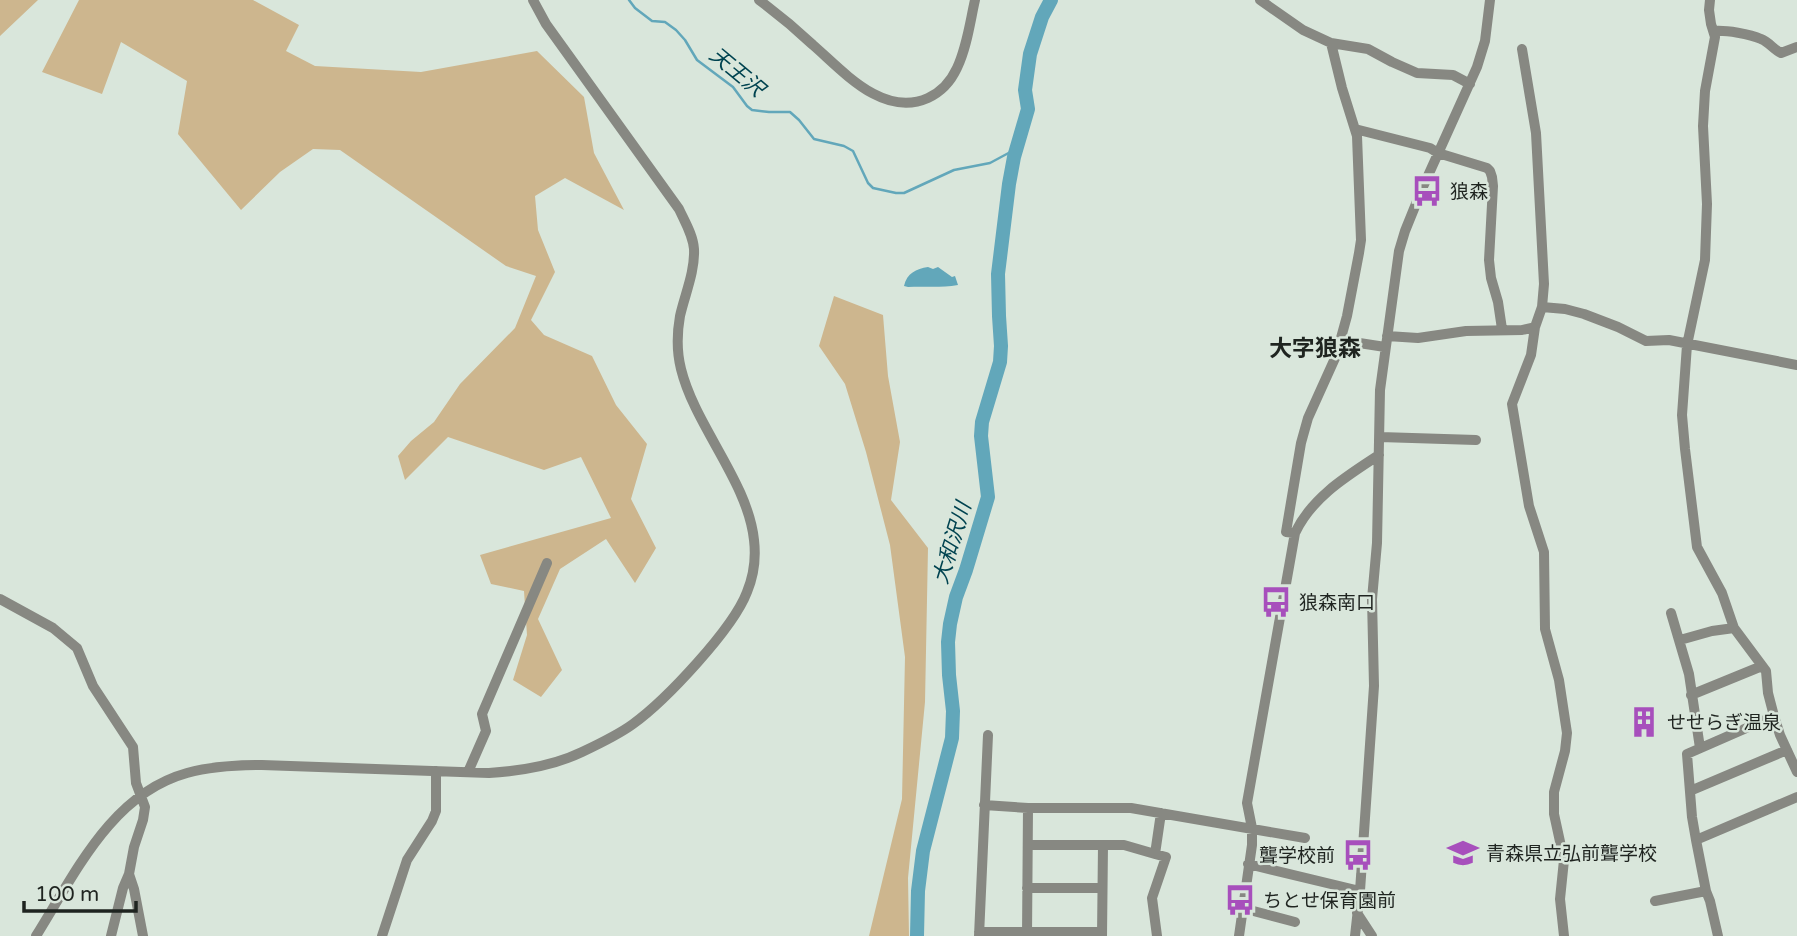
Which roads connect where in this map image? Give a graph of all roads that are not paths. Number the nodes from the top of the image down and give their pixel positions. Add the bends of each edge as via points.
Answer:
1 (533, 0) edge
2 (760, 0) edge
3 (975, 0) edge
4 (1260, 0) edge
5 (1490, 0) edge
6 (1710, 0) edge
7 (1714, 31) junction
8 (1331, 43) junction
9 (1797, 47) edge
10 (1522, 49) dead end
11 (1470, 84) junction
12 (1355, 129) junction
13 (1438, 153) junction
14 (1542, 307) junction
15 (1535, 327) junction
16 (1502, 329) junction
17 (1340, 340) junction
18 (1386, 341) junction
19 (1687, 345) junction
20 (1797, 365) edge
21 (1380, 436) junction
22 (1476, 440) dead end
23 (1379, 456) junction
24 (1295, 533) junction
25 (547, 563) dead end
26 (0, 599) edge
27 (1671, 614) dead end
28 (1734, 628) junction
29 (1680, 640) junction
30 (1762, 666) junction
31 (1691, 695) junction
32 (1774, 716) junction
33 (988, 735) dead end
34 (1700, 748) junction
35 (1787, 750) junction
36 (436, 771) junction
37 (468, 772) junction
38 (1797, 772) edge
39 (1690, 791) junction
40 (141, 795) junction
41 (1797, 797) edge
42 (984, 805) junction
43 (1028, 808) junction
44 (1161, 813) junction
45 (1252, 828) junction
46 (1305, 838) dead end
47 (1696, 840) junction
48 (1028, 845) junction
49 (1102, 845) junction
50 (1155, 854) junction
51 (1248, 864) junction
52 (129, 874) junction
53 (1027, 888) junction
54 (1102, 888) junction
55 (1360, 891) junction
56 (1706, 891) junction
57 (1655, 901) dead end
58 (1242, 908) junction
59 (1357, 913) junction
60 (1295, 922) dead end
61 (979, 934) edge
62 (1027, 934) edge
63 (1102, 934) edge
64 (36, 936) edge
65 (111, 936) edge
66 (143, 936) edge
67 (382, 936) edge
68 (1157, 936) edge
69 (1239, 936) edge
70 (1355, 936) edge
71 (1372, 936) edge
72 (1564, 936) edge
73 (1718, 936) edge

1 - 37 street via 689,229 693,267 680,318 680,368 747,510 754,560 747,593 726,628 634,724 559,761 511,772
2 - 3 street via 846,74 898,103 911,103 942,89 961,59
4 - 8 street
5 - 11 street via 1483,51
6 - 7 street
7 - 9 street via 1760,38 1781,52
7 - 19 street via 1703,126 1705,260
8 - 11 street via 1368,49 1417,73 1453,75
8 - 12 street
10 - 14 street via 1537,143
11 - 13 street
12 - 13 street
12 - 17 street via 1361,240
13 - 16 street via 1490,171 1489,260
13 - 18 street via 1399,251
14 - 15 street
14 - 19 street via 1584,314 1646,341
15 - 16 street
15 - 72 street via 1531,355 1513,404 1529,506 1544,552 1545,629 1567,733 1554,792 1564,860 1560,899
16 - 18 street
17 - 18 street
17 - 24 street via 1301,443 1286,532
18 - 21 street
19 - 20 street
19 - 28 street via 1682,422 1697,547 1722,593
21 - 22 street
21 - 23 street
23 - 24 street via 1329,490
23 - 55 street via 1372,599 1374,686
24 - 45 street via 1247,803
25 - 37 street via 482,714 486,731
26 - 40 street via 53,628 77,648 93,686 133,747
27 - 29 street
28 - 29 street
28 - 30 street
29 - 31 street
30 - 31 street
30 - 32 street
31 - 34 street
32 - 34 street
32 - 35 street
33 - 42 street
34 - 39 street via 1687,754
35 - 38 street
35 - 39 street
36 - 37 street
36 - 40 street via 233,765 185,773
36 - 67 street via 436,811 407,860
39 - 47 street
40 - 52 street via 145,807
40 - 64 street via 99,838
41 - 47 street
42 - 43 street
42 - 61 street
43 - 44 street via 1131,808
43 - 48 street
44 - 45 street
44 - 50 street
45 - 46 street
45 - 51 street
47 - 56 street
48 - 49 street
48 - 53 street
49 - 50 street via 1124,845
49 - 54 street
50 - 68 street via 1166,857 1152,898
51 - 55 street
51 - 58 street
52 - 65 street
52 - 66 street
53 - 54 street
53 - 62 street
54 - 63 street
55 - 59 street
56 - 57 street
56 - 73 street
58 - 60 street
58 - 69 street
59 - 70 street
59 - 71 street
61 - 62 street
62 - 63 street

